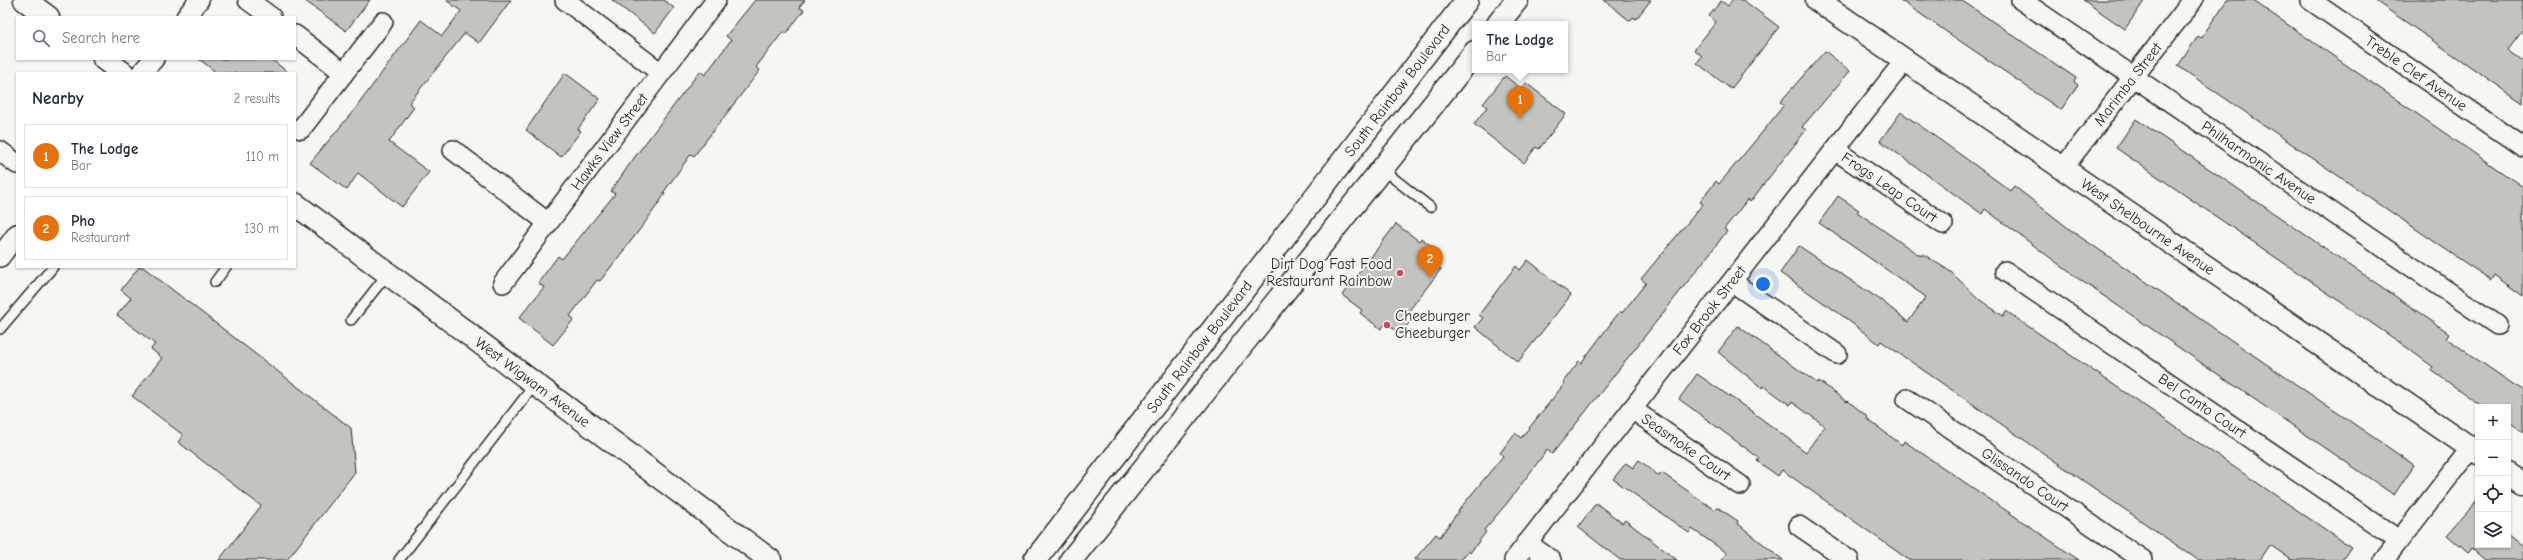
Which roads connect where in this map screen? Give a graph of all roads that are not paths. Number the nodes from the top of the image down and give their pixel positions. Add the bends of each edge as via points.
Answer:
1 (25, 0) edge
2 (199, 0) edge
3 (248, 0) edge
4 (565, 0) edge
5 (716, 0) edge
6 (1467, 0) edge
7 (1517, 0) edge
8 (1817, 0) edge
9 (2021, 0) edge
10 (2193, 0) edge
11 (2310, 0) edge
12 (47, 16) edge
13 (187, 16) edge
14 (270, 16) edge
15 (1500, 21) edge
16 (383, 22) dead end
17 (296, 37) edge
18 (1472, 56) edge
19 (105, 60) edge
20 (153, 60) edge
21 (1905, 60) junction
22 (122, 72) edge
23 (142, 72) edge
24 (660, 72) junction
25 (344, 73) junction
26 (2133, 76) junction
27 (1374, 122) junction
28 (301, 129) dead end
29 (2523, 147) edge
30 (453, 150) dead end
31 (1835, 150) junction
32 (0, 151) edge
33 (16, 163) edge
34 (1381, 168) junction
35 (2063, 168) junction
36 (296, 205) edge
37 (1430, 207) dead end
38 (548, 222) junction
39 (1943, 224) dead end
40 (16, 235) edge
41 (0, 257) edge
42 (52, 268) edge
43 (225, 268) edge
44 (2005, 271) dead end
45 (388, 273) junction
46 (1297, 274) junction
47 (215, 282) dead end
48 (1251, 282) junction
49 (1732, 282) junction
50 (503, 283) dead end
51 (351, 320) dead end
52 (2497, 326) dead end
53 (0, 329) edge
54 (1837, 354) dead end
55 (535, 384) junction
56 (1907, 399) dead end
57 (1632, 410) junction
58 (1187, 414) junction
59 (2475, 450) edge
60 (2511, 476) edge
61 (2523, 484) edge
62 (1740, 485) dead end
63 (1799, 526) dead end
64 (2399, 540) junction
65 (1527, 543) junction
66 (399, 560) edge
67 (770, 560) edge
68 (1034, 560) edge
69 (1071, 560) edge
70 (1514, 560) edge
71 (1551, 560) edge
72 (1849, 560) edge
73 (2143, 560) edge
74 (2384, 560) edge

1 - 12 main road
2 - 13 street
3 - 14 street
4 - 24 street
5 - 24 street, Hawks View Street
6 - 27 main road, South Rainbow Boulevard
7 - 15 main road
8 - 21 main road, West Shelbourne Avenue
9 - 26 street, Philharmonic Avenue
10 - 26 street, Marimba Street
11 - 29 street, Treble Clef Avenue
16 - 25 street
17 - 25 street
18 - 34 main road, South Rainbow Boulevard
19 - 22 main road
20 - 23 street
21 - 31 street, Fox Brook Street
21 - 35 main road, West Shelbourne Avenue
24 - 38 street, Hawks View Street
25 - 28 street
26 - 35 street, Marimba Street
26 - 52 street, Philharmonic Avenue
27 - 46 main road via 1331,199 1304,234 1297,253
27 - 48 main road, South Rainbow Boulevard
30 - 38 street
31 - 39 street, Frogs Leap Court
31 - 49 street, Fox Brook Street
32 - 33 street
34 - 37 lane
34 - 46 main road, South Rainbow Boulevard
35 - 59 main road, West Shelbourne Avenue
36 - 45 main road, West Wigwam Avenue
38 - 50 street, Hawks View Street
40 - 41 street
42 - 53 lane
43 - 47 lane
44 - 64 street, Bel Canto Court
45 - 51 lane
45 - 55 main road, West Wigwam Avenue
46 - 58 main road, South Rainbow Boulevard
48 - 58 main road via 1252,301 1214,351
48 - 68 main road, South Rainbow Boulevard
49 - 54 street
49 - 57 street, Fox Brook Street
55 - 66 lane
55 - 67 main road, West Wigwam Avenue
56 - 73 street, Glissando Court
57 - 62 street, Seasmoke Court
57 - 65 street, Fox Brook Street
58 - 69 main road, South Rainbow Boulevard
59 - 64 street
60 - 61 main road
63 - 72 street
64 - 74 street
65 - 70 street, Fox Brook Street
65 - 71 street

